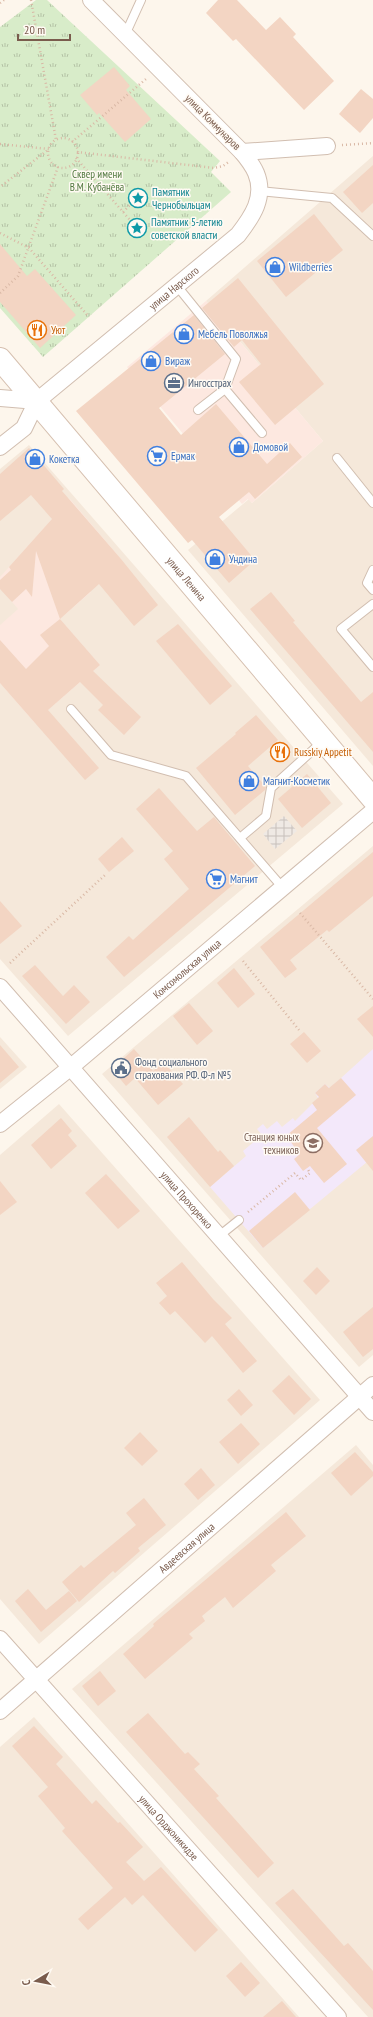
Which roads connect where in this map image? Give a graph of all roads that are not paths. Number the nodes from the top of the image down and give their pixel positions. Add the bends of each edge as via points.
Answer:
1 (91, 0) edge
2 (140, 0) edge
3 (125, 35) junction
4 (327, 146) road end
5 (242, 152) junction
6 (259, 191) junction
7 (373, 236) edge
8 (177, 286) junction
9 (0, 359) edge
10 (225, 389) junction
11 (0, 398) edge
12 (37, 401) junction
13 (198, 410) dead end
14 (262, 433) dead end
15 (0, 448) edge
16 (337, 458) dead end
17 (373, 503) edge
18 (373, 570) edge
19 (373, 590) edge
20 (373, 604) edge
21 (373, 667) edge
22 (71, 708) dead end
23 (323, 740) junction
24 (373, 799) edge
25 (373, 811) edge
26 (240, 838) junction
27 (283, 888) junction
28 (0, 987) edge
29 (71, 1067) junction
30 (0, 1124) edge
31 (239, 1220) road end
32 (219, 1236) junction
33 (373, 1385) edge
34 (359, 1396) junction
35 (373, 1412) edge
36 (0, 1639) edge
37 (36, 1680) junction
38 (0, 1711) edge
39 (338, 2017) edge

1 - 3 street, улица Коммунаров
2 - 3 lane
3 - 5 street, улица Коммунаров
4 - 5 street, улица Коммунаров
5 - 6 street, улица Нарского via 256,172
6 - 7 lane via 332,198
6 - 8 street, улица Нарского via 253,215 238,235
8 - 10 lane via 236,359
8 - 12 street, улица Нарского
9 - 12 main road, улица Ленина
10 - 13 lane
10 - 14 lane
11 - 12 street
12 - 15 street, улица Нарского via 24,428
12 - 23 main road, улица Ленина
16 - 17 lane
18 - 19 lane via 367,583
20 - 21 lane via 341,630
22 - 26 lane via 111,755 186,776
23 - 24 main road, улица Ленина
23 - 26 lane via 270,788 266,816
25 - 27 street, Комсомольская улица
26 - 27 lane
27 - 29 street, Комсомольская улица
28 - 29 street, улица Прохоренко
29 - 30 street, Комсомольская улица
29 - 32 street, улица Прохоренко
31 - 32 lane
32 - 34 street, улица Прохоренко
33 - 34 street, Авдеевская улица
34 - 35 street, улица Прохоренко
34 - 37 street, Авдеевская улица
36 - 37 street, улица Орджоникидзе
37 - 38 street, Авдеевская улица
37 - 39 street, улица Орджоникидзе

